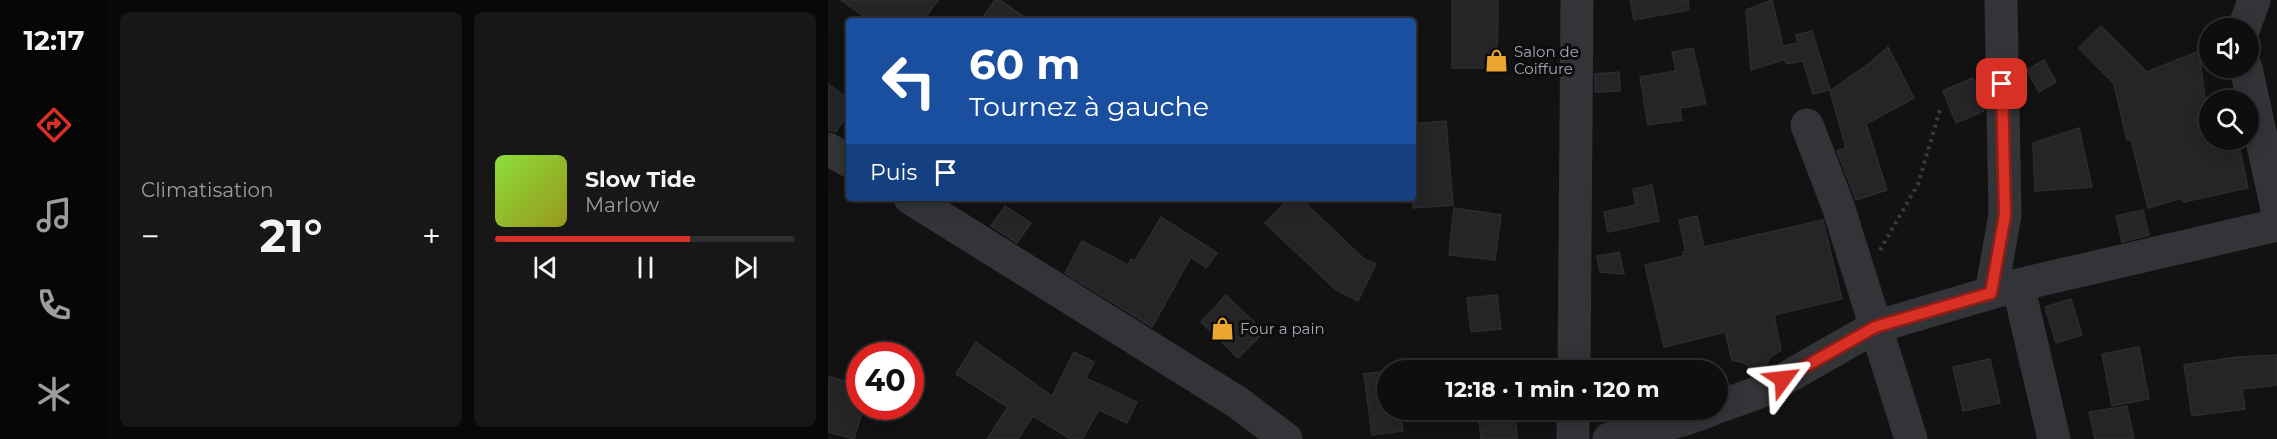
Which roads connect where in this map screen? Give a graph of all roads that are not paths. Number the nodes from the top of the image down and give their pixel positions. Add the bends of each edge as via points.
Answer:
1 (1577, 0) edge
2 (2001, 0) edge
3 (2231, 0) edge
4 (2254, 0) edge
5 (2235, 18) edge
6 (2248, 18) edge
7 (2248, 78) edge
8 (1807, 125) dead end
9 (828, 148) edge
10 (846, 159) edge
11 (915, 201) edge
12 (2277, 209) edge
13 (2277, 225) edge
14 (2005, 289) junction
15 (1875, 327) junction
16 (1574, 360) edge
17 (1728, 403) edge
18 (1573, 420) edge
19 (1682, 420) edge
20 (1286, 439) edge
21 (1573, 439) edge
22 (1609, 439) edge
23 (1911, 439) edge
24 (2054, 439) edge

1 - 16 street
2 - 14 street
3 - 5 street
4 - 6 street
7 - 12 street
8 - 15 street via 1838,206
9 - 10 street
11 - 20 street via 1237,402
13 - 14 street
14 - 15 street
14 - 24 street
15 - 17 street via 1765,390
15 - 23 street
18 - 21 street
19 - 22 street

